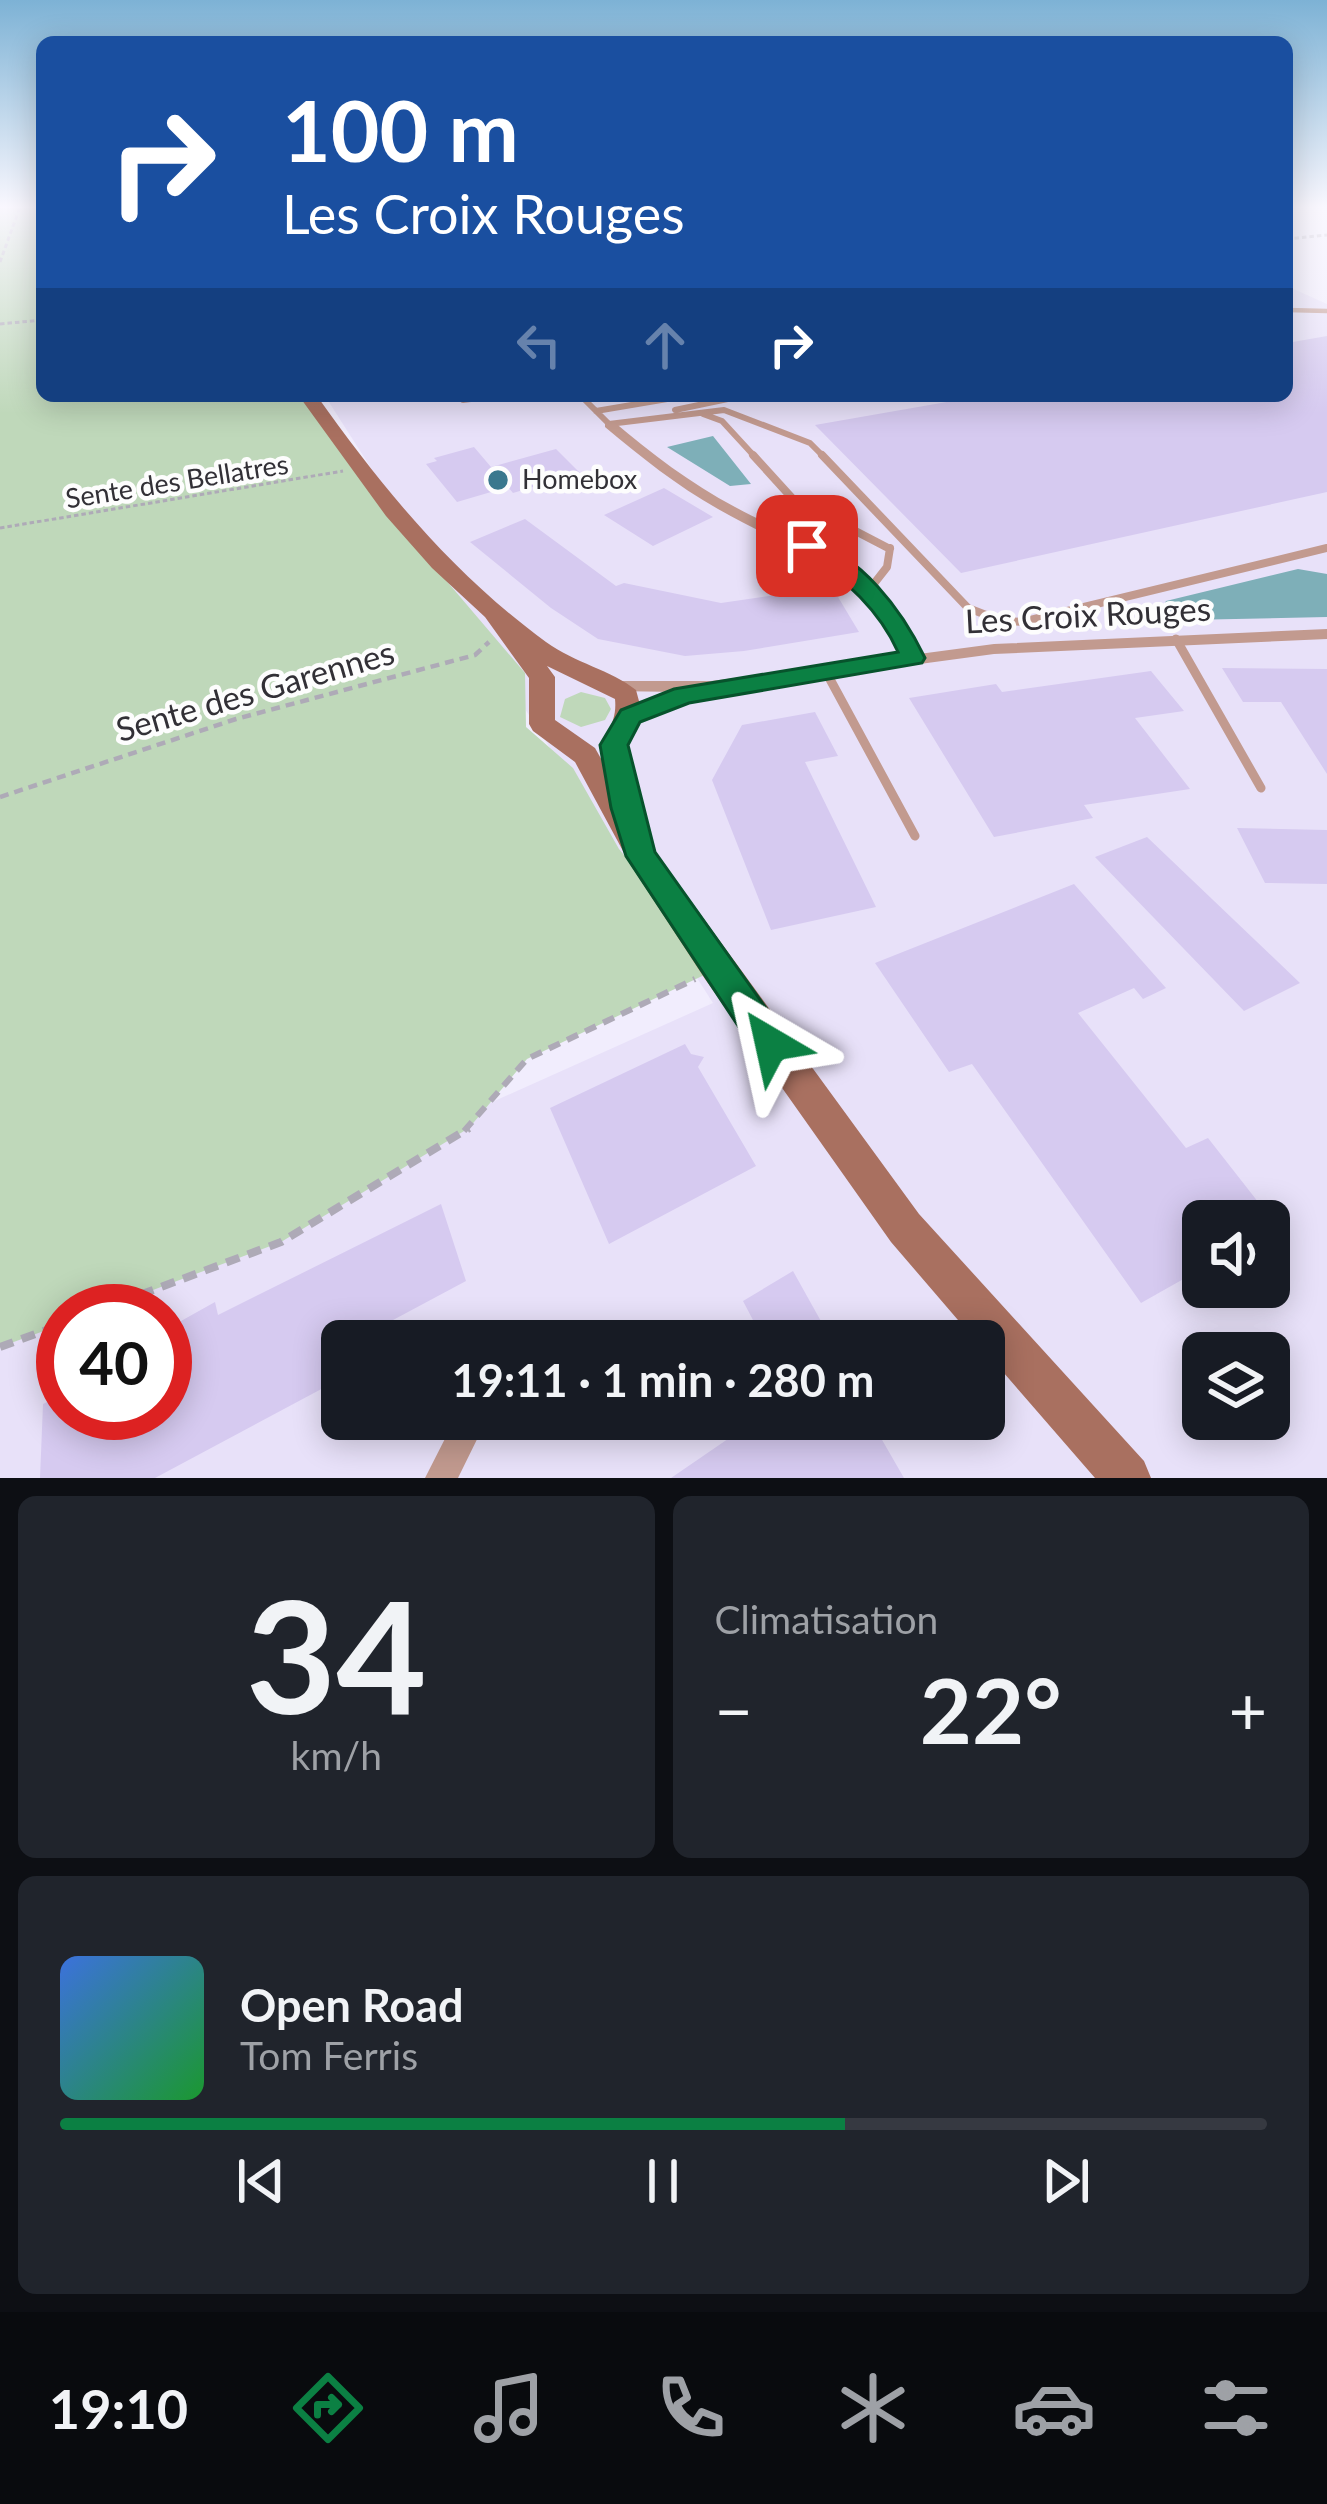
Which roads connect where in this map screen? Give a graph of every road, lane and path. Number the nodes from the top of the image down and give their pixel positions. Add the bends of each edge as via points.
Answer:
1 (1293, 301) edge
2 (1302, 309) junction
3 (1293, 310) edge
4 (1327, 311) edge
5 (36, 321) edge
6 (0, 324) edge
7 (312, 402) edge
8 (586, 402) edge
9 (650, 402) edge
10 (716, 402) edge
11 (596, 411) junction
12 (698, 412) junction
13 (664, 414) junction
14 (609, 424) junction
15 (358, 467) junction
16 (0, 528) edge
17 (893, 530) junction
18 (1327, 548) edge
19 (890, 549) junction
20 (868, 590) junction
21 (493, 612) junction
22 (1327, 634) edge
23 (1175, 639) junction
24 (913, 658) junction
25 (825, 670) junction
26 (603, 682) junction
27 (711, 687) junction
28 (544, 698) junction
29 (625, 723) junction
30 (562, 739) junction
31 (1262, 788) dead end
32 (0, 797) edge
33 (915, 836) dead end
34 (641, 856) junction
35 (717, 969) junction
36 (169, 1284) edge
37 (36, 1334) edge
38 (0, 1347) edge
39 (461, 1440) edge
40 (1103, 1460) edge
41 (441, 1478) edge
42 (1127, 1478) edge

1 - 2 lane
2 - 3 lane
2 - 4 lane
5 - 6 path
7 - 15 street
8 - 11 lane
9 - 11 lane
10 - 13 lane
11 - 14 lane
12 - 13 lane
12 - 17 lane via 724,410 810,443
12 - 19 lane via 722,421 792,498
13 - 14 lane
14 - 20 street via 692,487 833,561
15 - 16 path, Sente des Bellatres
15 - 21 street via 410,538
17 - 18 lane via 968,608 1022,622
17 - 19 lane
19 - 20 lane
20 - 24 street via 893,616
21 - 26 street via 568,668
21 - 28 street via 539,672
21 - 32 path, Sente des Garennes via 485,628 490,643 476,655 165,737
22 - 23 street, Les Croix Rouges
23 - 24 street, Les Croix Rouges
23 - 31 lane
24 - 25 street, Les Croix Rouges
25 - 27 street, Les Croix Rouges
25 - 33 lane
26 - 27 street, Les Croix Rouges
26 - 28 street via 565,683
26 - 29 street via 630,701
27 - 29 street, Les Croix Rouges
28 - 30 street via 540,719
29 - 30 street via 592,741
29 - 34 street via 615,754
30 - 34 street via 585,755
34 - 35 street
35 - 36 path via 526,1059 469,1128 281,1242
35 - 40 street via 904,1228
37 - 38 path
39 - 41 street
40 - 42 street

